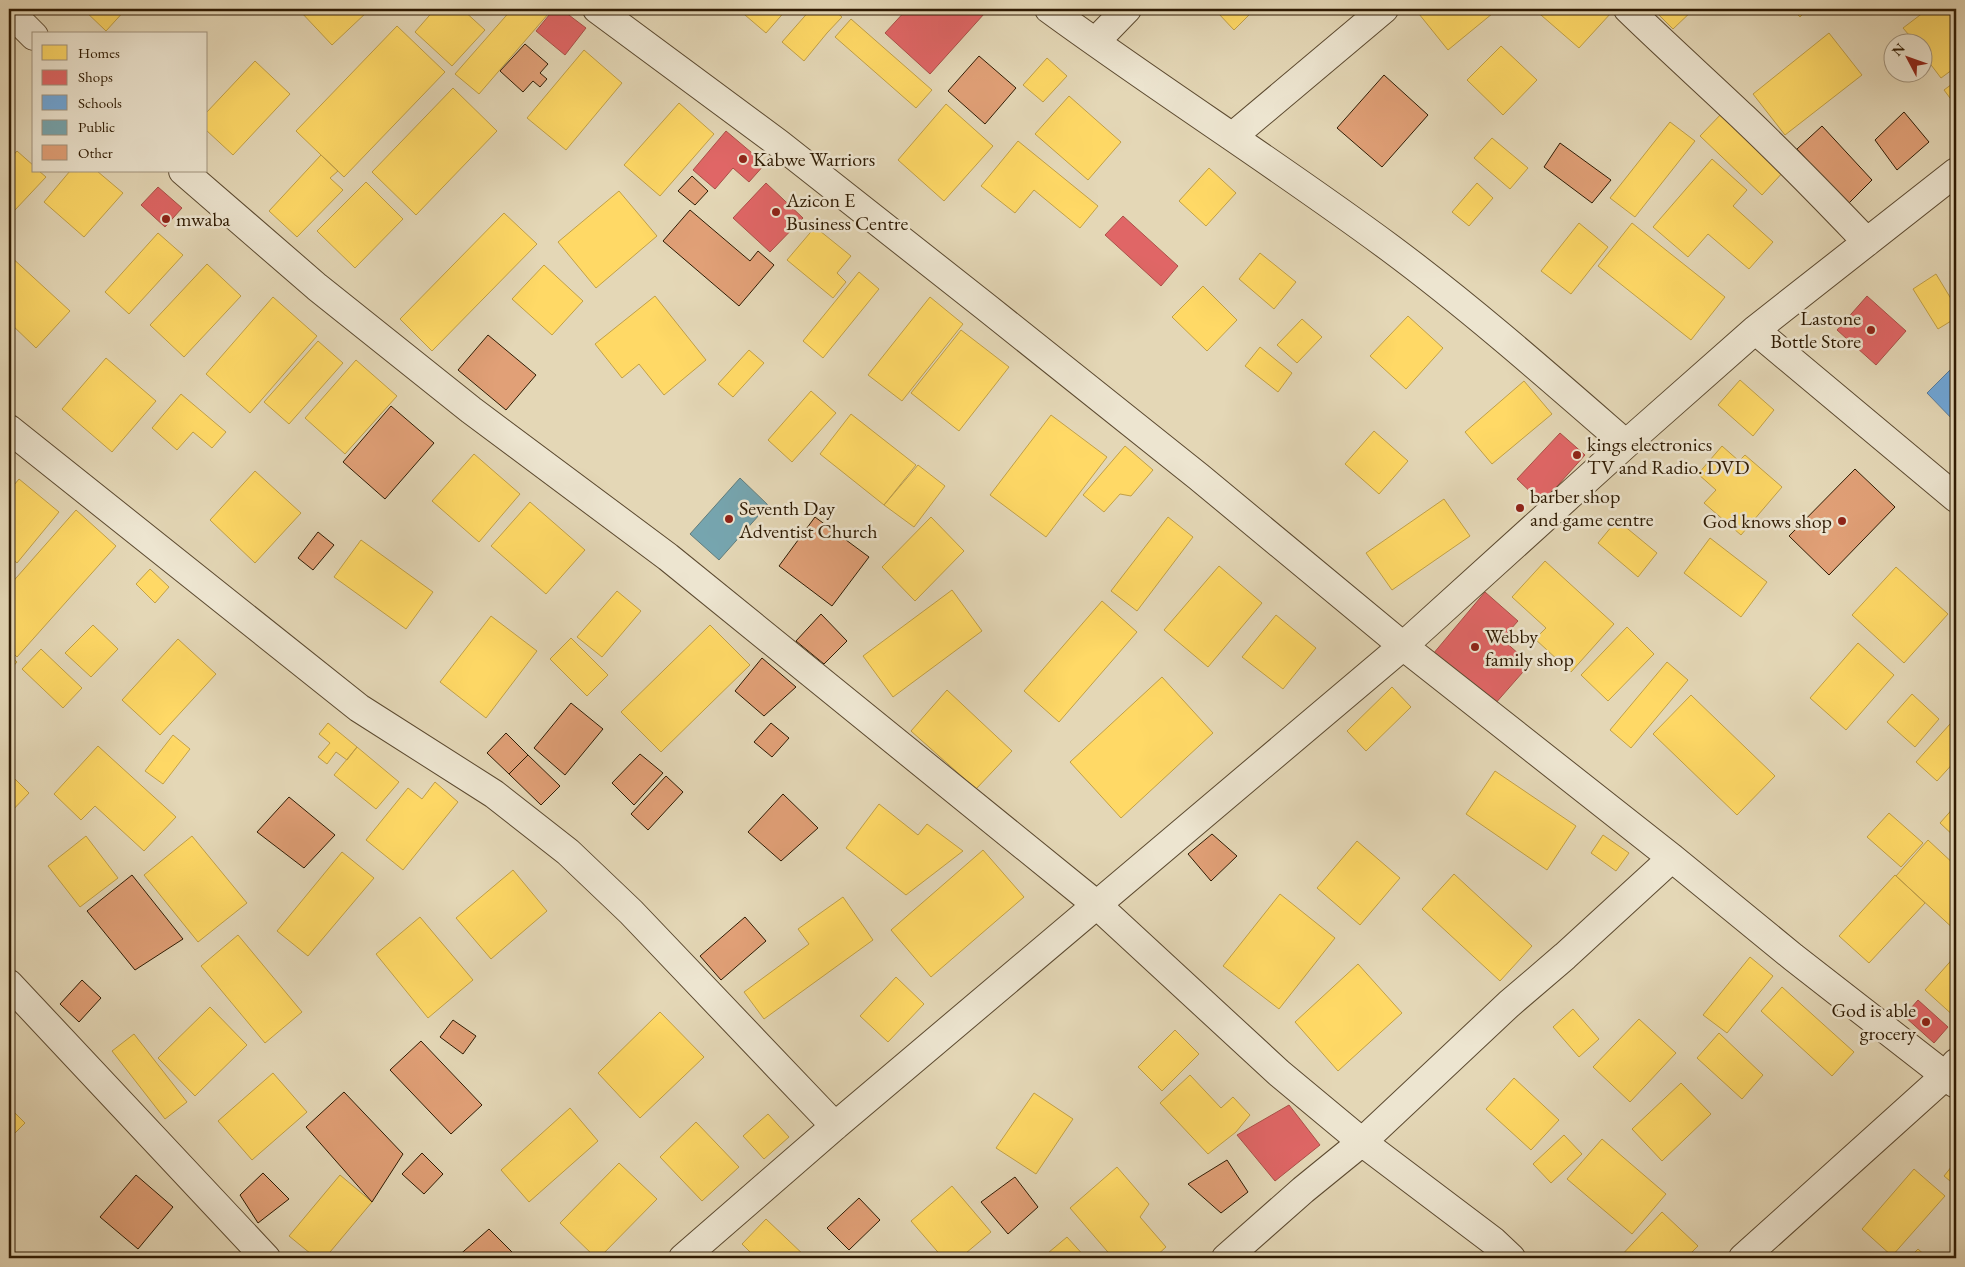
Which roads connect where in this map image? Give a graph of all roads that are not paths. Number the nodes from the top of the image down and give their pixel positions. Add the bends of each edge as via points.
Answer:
1 (597, 9) edge
2 (1049, 9) edge
3 (1127, 9) edge
4 (1384, 9) edge
5 (1628, 9) edge
6 (9, 11) edge
7 (32, 34) edge
8 (1095, 42) junction
9 (1233, 136) junction
10 (184, 172) edge
11 (1956, 172) edge
12 (1867, 242) junction
13 (1755, 330) junction
14 (9, 429) edge
15 (1626, 444) junction
16 (1956, 498) edge
17 (1403, 646) junction
18 (1672, 858) junction
19 (1097, 905) junction
20 (9, 984) edge
21 (1953, 1074) edge
22 (835, 1126) junction
23 (1362, 1142) junction
24 (266, 1258) edge
25 (683, 1258) edge
26 (1226, 1258) edge
27 (1511, 1258) edge
28 (1743, 1258) edge

1 - 17 street via 778,143 1200,476
2 - 8 street
3 - 8 street
4 - 9 street
5 - 12 street via 1803,175
6 - 7 street
8 - 9 street
9 - 15 street via 1391,249 1482,319
10 - 19 street via 340,305 471,410 668,557
11 - 12 street
12 - 13 street
13 - 15 street
13 - 16 street
14 - 22 street via 359,708 494,794 568,852 631,912
15 - 17 street
17 - 18 street
17 - 19 street
18 - 21 street via 1801,963
18 - 23 street
19 - 22 street
19 - 23 street via 1279,1073
20 - 24 street
21 - 28 street
22 - 25 street
23 - 26 street
23 - 27 street

